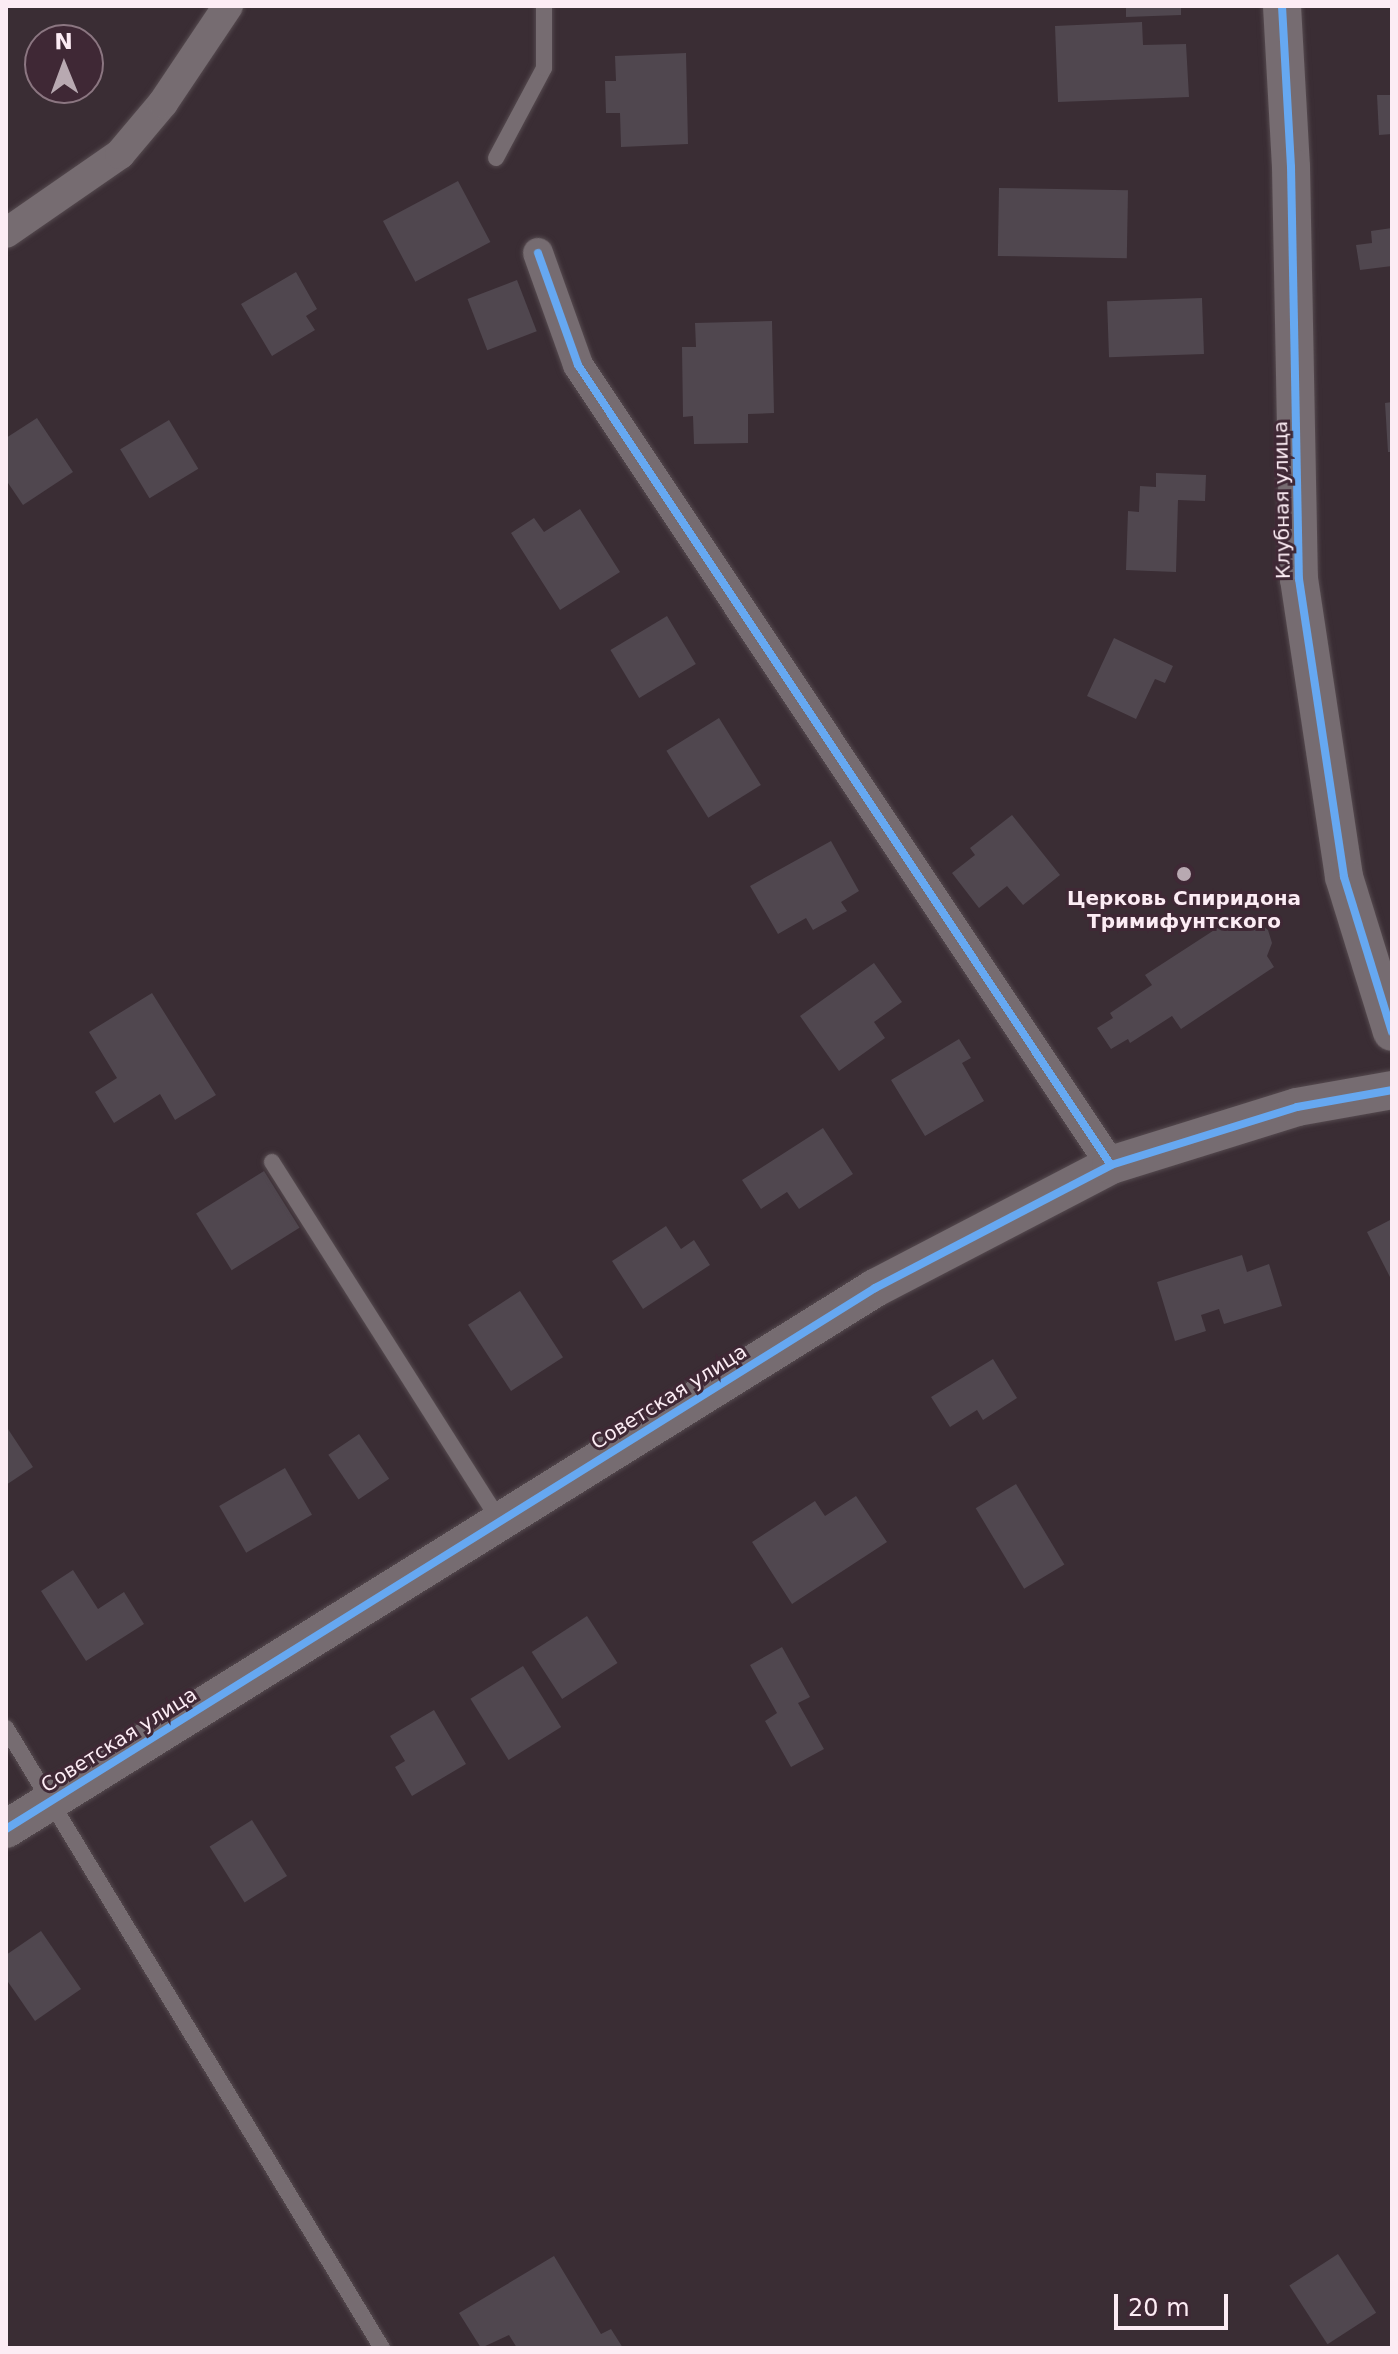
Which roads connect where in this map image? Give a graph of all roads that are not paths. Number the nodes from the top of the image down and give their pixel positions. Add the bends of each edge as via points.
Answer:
1 (228, 6) edge
2 (544, 6) edge
3 (1282, 6) edge
4 (496, 158) dead end
5 (6, 233) edge
6 (538, 253) dead end
7 (1392, 1032) edge
8 (1392, 1090) edge
9 (272, 1162) dead end
10 (1111, 1165) junction
11 (500, 1521) junction
12 (6, 1728) edge
13 (51, 1801) junction
14 (6, 1829) edge
15 (382, 2348) edge

1 - 5 street via 163,103 120,154
2 - 4 lane via 544,68
3 - 7 street, Клубная улица via 1291,167 1299,579 1344,877
6 - 10 street via 578,365
8 - 10 street, Советская улица via 1297,1107
9 - 11 lane
10 - 11 street, Советская улица via 875,1288
11 - 13 street, Советская улица
12 - 13 lane
13 - 14 street, Советская улица
13 - 15 lane

